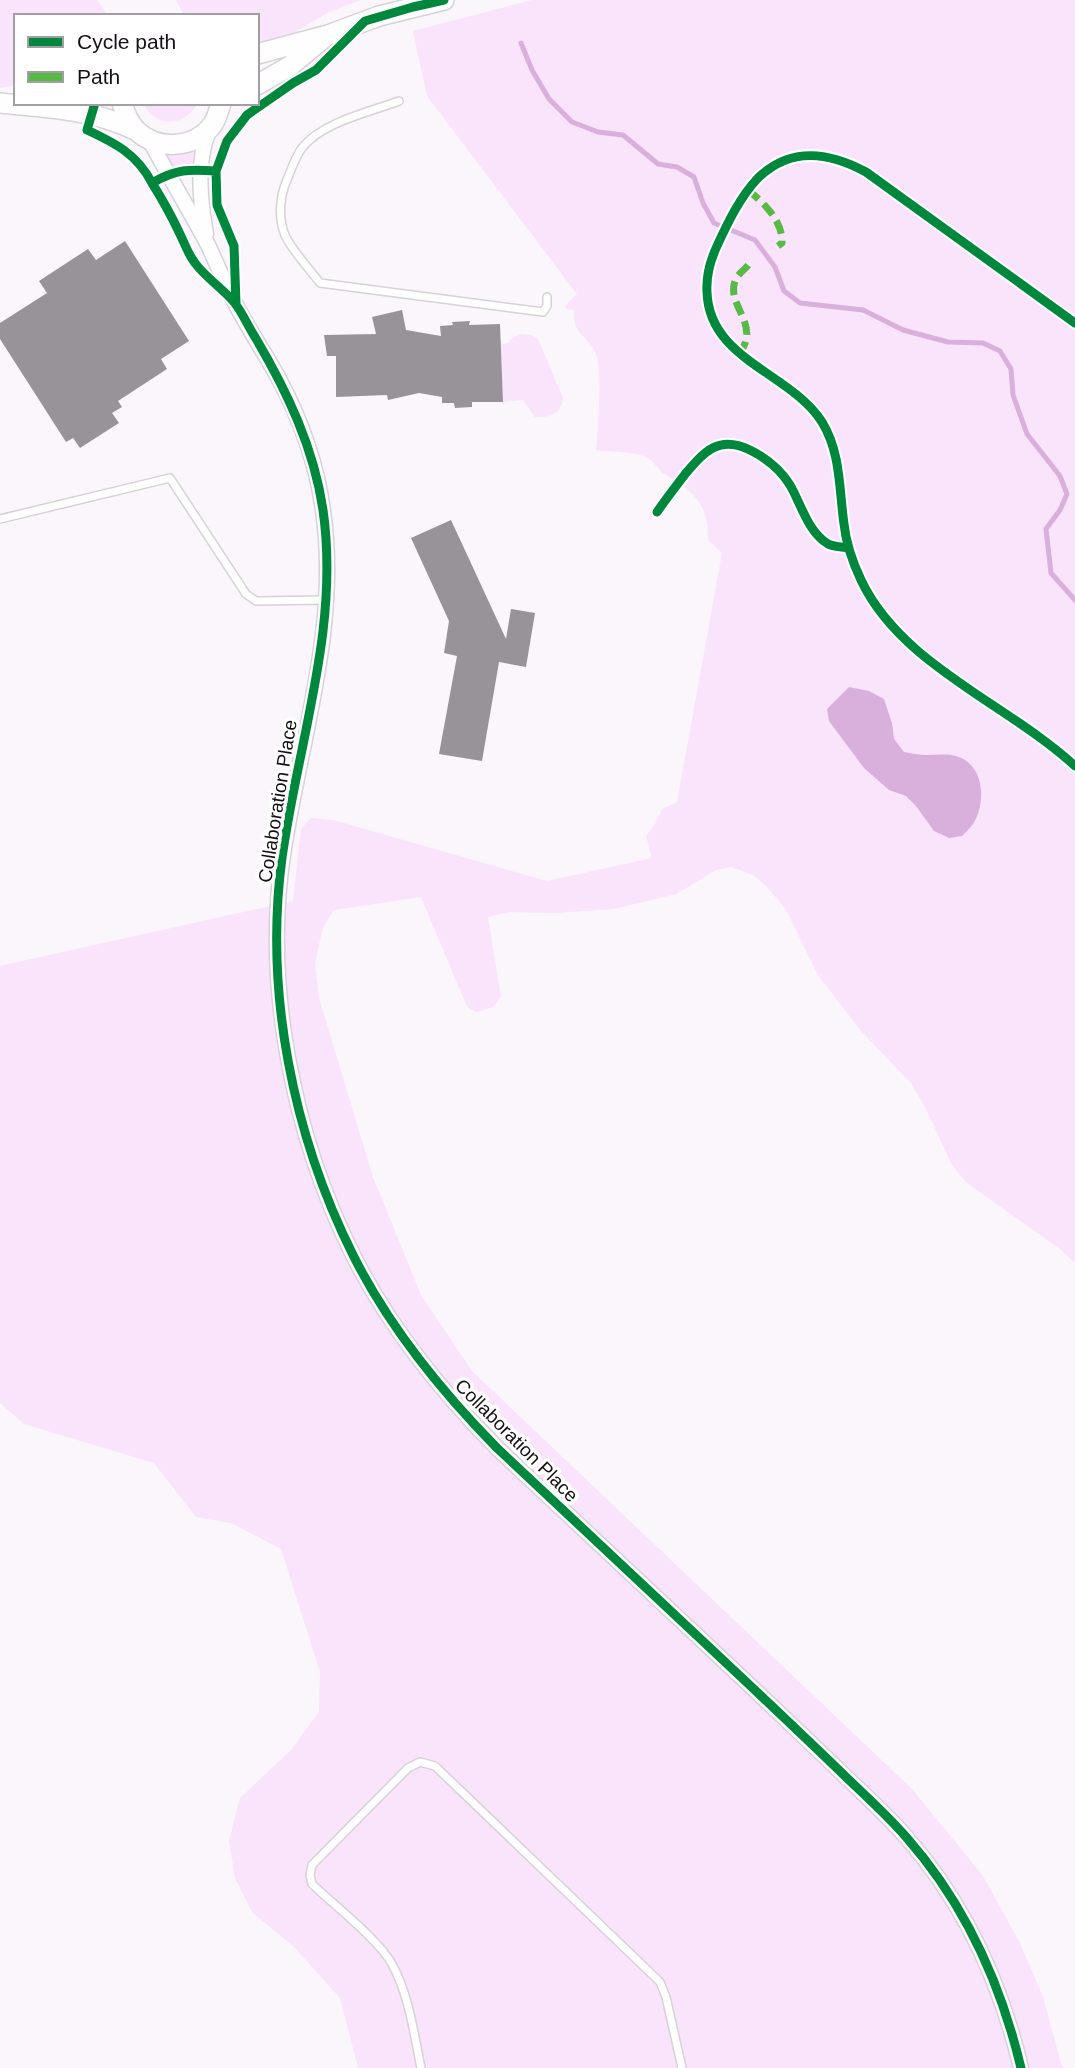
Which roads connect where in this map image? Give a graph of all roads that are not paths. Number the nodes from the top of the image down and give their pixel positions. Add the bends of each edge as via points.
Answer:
1 (444, 0) edge
2 (328, 34) junction
3 (259, 53) edge
4 (259, 84) edge
5 (399, 101) dead end
6 (30, 105) edge
7 (123, 105) edge
8 (231, 105) edge
9 (216, 117) edge
10 (143, 135) junction
11 (208, 245) junction
12 (547, 297) dead end
13 (0, 519) edge
14 (327, 600) junction
15 (421, 2068) edge
16 (682, 2068) edge
17 (1021, 2068) edge

1 - 2 street
2 - 3 street
2 - 4 street via 290,66
5 - 12 lane via 322,131 303,147 290,173 280,207 284,234 320,283 543,312
6 - 10 street via 92,114
7 - 10 street via 126,117
8 - 9 street
9 - 10 street via 194,140 181,144 159,144
9 - 11 street, Collaboration Place via 204,142 200,188
10 - 11 street, Collaboration Place
11 - 14 street, Collaboration Place via 291,404 313,464 326,531
13 - 14 lane via 170,478 246,594 256,601
14 - 17 street, Collaboration Place via 282,859 278,970 296,1098 318,1170 353,1255 413,1351 463,1413 908,1838 970,1929 1000,1998
15 - 16 lane via 403,1991 391,1963 313,1884 310,1875 312,1865 408,1768 421,1762 435,1766 660,1982

